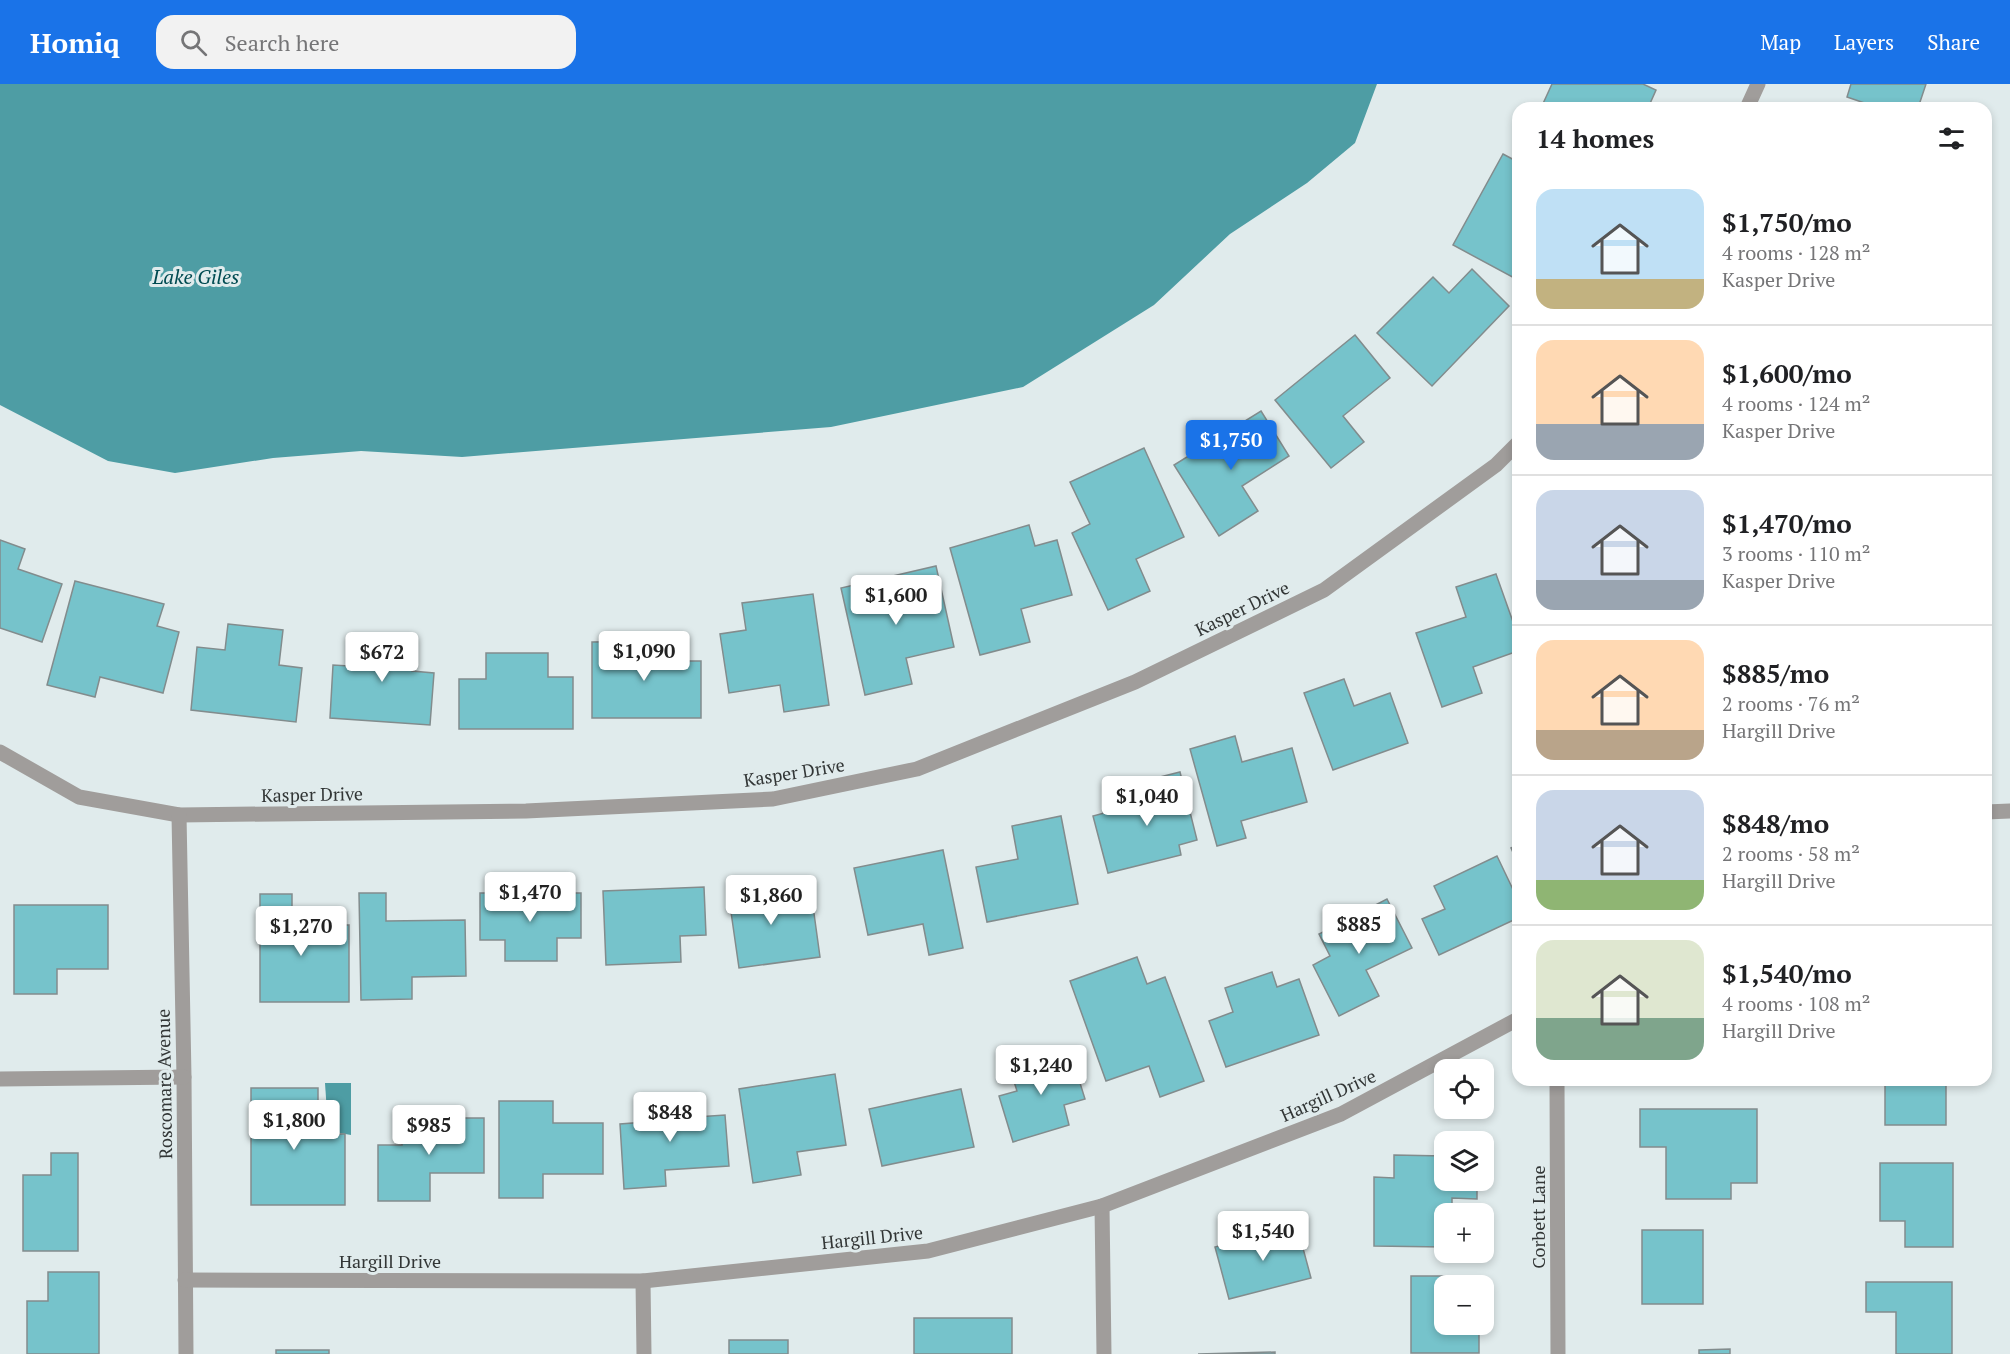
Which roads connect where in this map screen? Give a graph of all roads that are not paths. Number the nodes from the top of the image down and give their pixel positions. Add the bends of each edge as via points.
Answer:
1 (1758, 84) edge
2 (1750, 102) edge
3 (1512, 448) edge
4 (0, 752) edge
5 (2010, 811) edge
6 (1992, 812) edge
7 (179, 815) junction
8 (1512, 1022) edge
9 (184, 1077) junction
10 (0, 1079) edge
11 (1557, 1086) edge
12 (1102, 1206) junction
13 (185, 1280) junction
14 (643, 1281) junction
15 (186, 1354) edge
16 (644, 1354) edge
17 (1104, 1354) edge
18 (1558, 1354) edge

1 - 2 street
3 - 7 street, Kasper Drive via 1496,465 1324,590 1135,682 917,769 773,799 526,811
4 - 7 street, Kasper Drive via 79,797
5 - 6 street
7 - 9 street, Roscomare Avenue
8 - 12 street, Hargill Drive via 1341,1114
9 - 10 street
9 - 13 street, Roscomare Avenue
11 - 18 street, Corbett Lane
12 - 14 street, Hargill Drive via 928,1251
12 - 17 street
13 - 14 street, Hargill Drive
13 - 15 street, Roscomare Avenue
14 - 16 street

